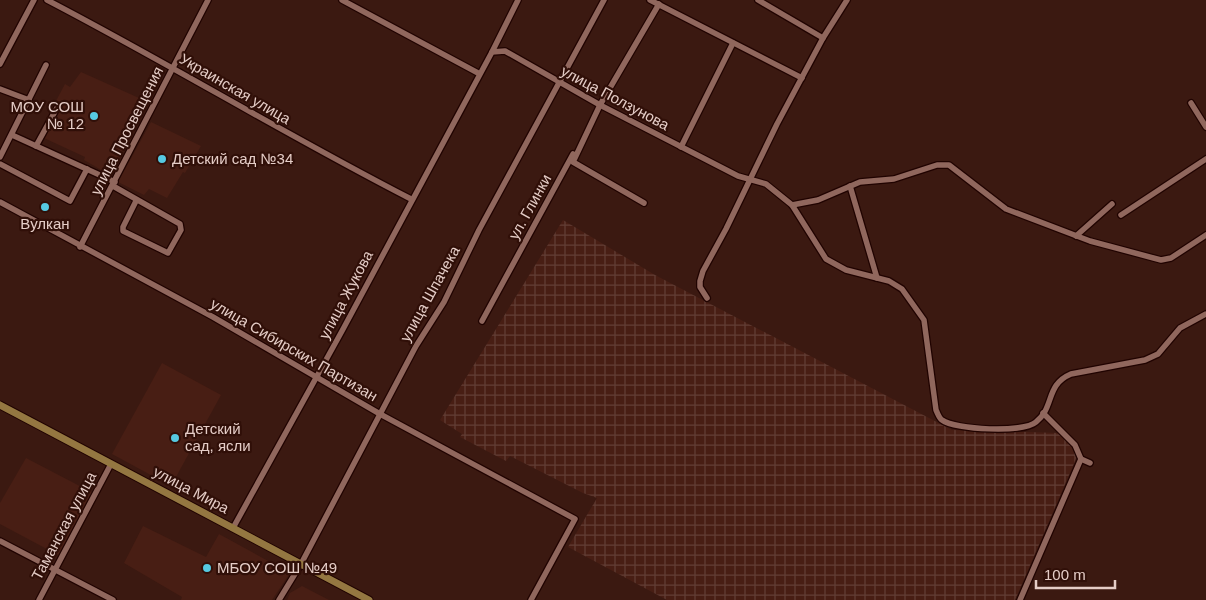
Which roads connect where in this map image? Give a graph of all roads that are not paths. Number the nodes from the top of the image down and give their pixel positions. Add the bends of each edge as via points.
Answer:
1 (34, 0) edge
2 (47, 0) edge
3 (208, 0) edge
4 (342, 0) edge
5 (518, 0) edge
6 (604, 0) edge
7 (650, 0) edge
8 (758, 0) edge
9 (847, 0) edge
10 (659, 4) junction
11 (823, 38) junction
12 (733, 43) junction
13 (492, 52) junction
14 (0, 64) edge
15 (46, 65) dead end
16 (173, 68) junction
17 (478, 73) junction
18 (802, 78) junction
19 (559, 82) junction
20 (0, 89) edge
21 (30, 100) junction
22 (1191, 103) dead end
23 (600, 105) junction
24 (58, 106) dead end
25 (1206, 127) edge
26 (12, 135) junction
27 (36, 146) junction
28 (3, 147) edge
29 (681, 147) junction
30 (0, 157) edge
31 (1206, 159) edge
32 (0, 164) edge
33 (87, 169) junction
34 (749, 179) junction
35 (114, 184) junction
36 (850, 186) junction
37 (411, 199) junction
38 (136, 201) junction
39 (0, 202) edge
40 (644, 203) dead end
41 (792, 204) junction
42 (1112, 204) dead end
43 (1121, 214) dead end
44 (1206, 235) edge
45 (1076, 236) junction
46 (80, 246) junction
47 (877, 278) junction
48 (707, 298) dead end
49 (1206, 314) edge
50 (482, 321) dead end
51 (317, 376) junction
52 (0, 404) edge
53 (1044, 413) junction
54 (380, 414) junction
55 (1081, 459) junction
56 (1090, 463) dead end
57 (111, 464) junction
58 (233, 528) junction
59 (0, 541) edge
60 (301, 564) junction
61 (55, 571) junction
62 (40, 600) edge
63 (113, 600) edge
64 (279, 600) edge
65 (369, 600) edge
66 (531, 600) edge
67 (1020, 600) edge

1 - 14 street
2 - 16 street, Украинская улица
3 - 16 street, улица Просвещения
4 - 17 street
5 - 13 street
6 - 19 street, улица Шпачека
7 - 10 street
8 - 11 street
9 - 11 street
10 - 12 street
10 - 23 street
11 - 18 street
12 - 18 street
12 - 29 street
13 - 17 street
13 - 19 street, улица Ползунова via 505,51
15 - 21 street
16 - 35 street, улица Просвещения
16 - 37 street, Украинская улица via 304,143
17 - 37 street, улица Жукова
18 - 34 street
19 - 23 street, улица Ползунова
19 - 54 street, улица Шпачека via 444,302
20 - 21 street
21 - 26 street
22 - 25 street
23 - 29 street, улица Ползунова
23 - 40 street via 573,162
23 - 50 street, ул. Глинки
24 - 27 street
26 - 27 street
26 - 28 street
27 - 33 street
28 - 30 street
29 - 34 street, улица Ползунова
31 - 43 street
32 - 33 street via 70,201
33 - 35 street
34 - 41 street, улица Ползунова via 766,184
34 - 48 street via 700,281
35 - 38 street
35 - 46 street, улица Просвещения
36 - 41 street via 818,200
36 - 45 street via 949,165 1006,208
36 - 47 street
37 - 51 street, улица Жукова
38 - 38 street via 181,225 168,254 123,231
39 - 46 street, улица Сибирских Партизан
41 - 47 street via 826,259 846,270
42 - 45 street
44 - 45 street via 1171,258 1161,260
46 - 51 street, улица Сибирских Партизан
47 - 53 street via 902,289 924,320 933,394 940,419 951,424 1008,429 1025,428 1036,423
49 - 53 street via 1180,328 1158,354 1145,360 1062,378 1055,385
51 - 54 street, улица Сибирских Партизан
51 - 58 street, улица Жукова
52 - 57 main road, улица Мира
53 - 55 street via 1075,445
54 - 60 street, улица Шпачека
54 - 66 street, улица Сибирских Партизан via 575,519
55 - 56 street
55 - 67 street
57 - 58 main road, улица Мира
57 - 61 street, Таманская улица
58 - 60 main road, улица Мира
59 - 61 street
60 - 64 street, улица Шпачека
60 - 65 main road, улица Мира
61 - 62 street, Таманская улица
61 - 63 street

